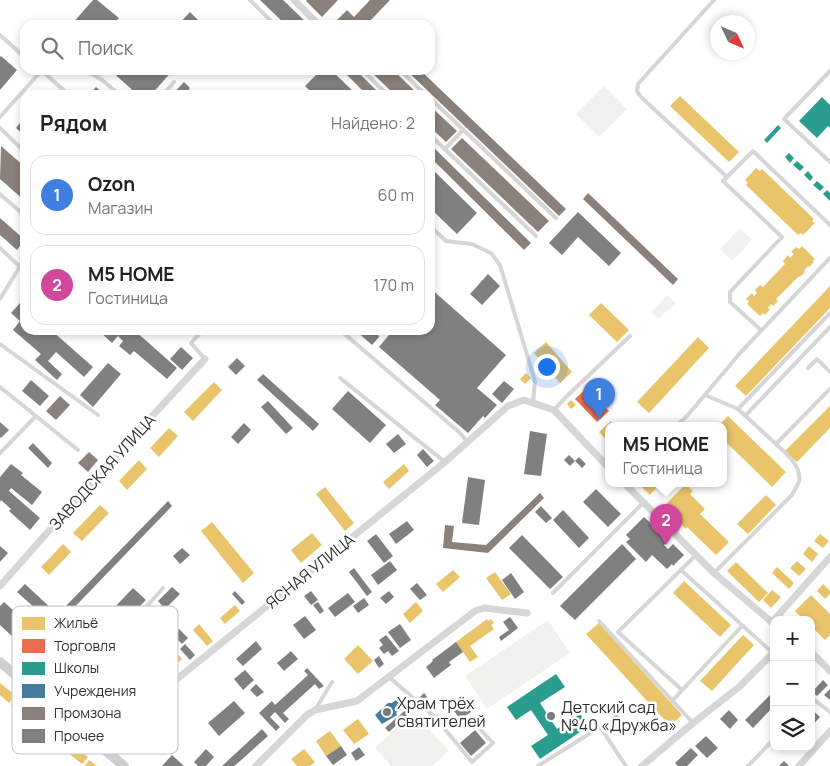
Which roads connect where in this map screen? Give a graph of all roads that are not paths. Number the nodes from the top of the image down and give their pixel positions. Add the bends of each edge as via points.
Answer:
1 (250, 0) edge
2 (295, 0) edge
3 (714, 0) edge
4 (271, 20) edge
5 (314, 20) edge
6 (0, 36) edge
7 (20, 51) edge
8 (830, 71) edge
9 (37, 75) edge
10 (47, 75) edge
11 (94, 75) edge
12 (367, 75) edge
13 (405, 75) edge
14 (174, 82) dead end
15 (24, 90) edge
16 (63, 90) edge
17 (114, 90) edge
18 (167, 90) edge
19 (383, 90) edge
20 (421, 90) edge
21 (20, 94) edge
22 (435, 103) edge
23 (0, 117) edge
24 (0, 128) edge
25 (464, 130) junction
26 (435, 140) edge
27 (20, 147) edge
28 (445, 149) junction
29 (830, 162) edge
30 (727, 177) junction
31 (0, 194) edge
32 (20, 212) edge
33 (556, 218) dead end
34 (830, 225) edge
35 (435, 231) edge
36 (536, 236) dead end
37 (0, 248) edge
38 (830, 259) edge
39 (19, 266) joint
40 (0, 298) edge
41 (830, 313) edge
42 (830, 327) edge
43 (761, 330) junction
44 (198, 335) edge
45 (346, 335) edge
46 (630, 336) dead end
47 (0, 344) edge
48 (205, 359) joint
49 (808, 368) dead end
50 (830, 372) edge
51 (340, 378) dead end
52 (0, 387) edge
53 (830, 389) edge
54 (705, 395) junction
55 (533, 402) junction
56 (738, 409) junction
57 (554, 410) junction
58 (98, 415) dead end
59 (746, 415) junction
60 (36, 416) junction
61 (680, 422) edge
62 (468, 441) junction
63 (776, 444) junction
64 (78, 450) dead end
65 (0, 453) edge
66 (445, 462) junction
67 (605, 464) edge
68 (628, 487) edge
69 (643, 502) junction
70 (696, 555) junction
71 (830, 557) edge
72 (681, 570) junction
73 (714, 573) junction
74 (0, 586) edge
75 (163, 588) dead end
76 (553, 593) dead end
77 (147, 606) edge
78 (527, 613) dead end
79 (778, 616) edge
80 (770, 620) edge
81 (599, 621) dead end
82 (742, 626) junction
83 (770, 649) edge
84 (770, 655) edge
85 (815, 656) edge
86 (0, 662) edge
87 (830, 671) edge
88 (12, 672) edge
89 (389, 677) junction
90 (178, 678) edge
91 (332, 682) dead end
92 (682, 690) junction
93 (672, 700) junction
94 (815, 700) edge
95 (315, 710) junction
96 (830, 712) edge
97 (434, 716) junction
98 (693, 723) junction
99 (830, 731) edge
100 (770, 743) edge
101 (108, 754) edge
102 (124, 766) edge
103 (256, 766) edge
104 (538, 766) edge
105 (626, 766) edge
106 (642, 766) edge
107 (748, 766) edge
108 (799, 766) edge

1 - 4 lane
2 - 5 street
3 - 30 lane via 637,88 641,97
6 - 7 lane
8 - 29 lane via 784,119
9 - 15 lane
10 - 16 lane
11 - 17 lane
12 - 19 lane
13 - 20 lane
14 - 18 lane
21 - 23 lane
22 - 25 lane
24 - 27 lane
25 - 28 lane
25 - 33 lane
26 - 28 lane
28 - 36 lane
30 - 34 lane via 753,151
30 - 43 lane via 724,181 782,237 730,292 730,302
31 - 32 lane
35 - 55 lane via 446,241 472,244 490,253 500,265 535,381
37 - 39 lane
38 - 43 lane
39 - 40 lane
41 - 56 lane
42 - 59 lane
43 - 54 lane
44 - 48 lane via 191,343
45 - 62 lane
46 - 57 lane
47 - 58 lane
48 - 74 street, ЗАВОДСКАЯ УЛИЦА
49 - 50 lane via 817,359
51 - 66 lane
52 - 60 lane
53 - 63 lane
54 - 56 lane
54 - 61 lane
55 - 57 street
55 - 62 street, ЯСНАЯ УЛИЦА via 524,400 508,406
56 - 59 lane
57 - 67 street
59 - 63 lane
60 - 64 lane
60 - 65 lane
62 - 66 street, ЯСНАЯ УЛИЦА
63 - 73 lane via 798,472 799,481 792,496
66 - 90 street, ЯСНАЯ УЛИЦА
68 - 69 street
69 - 70 street
69 - 76 lane
70 - 72 lane
70 - 73 street
71 - 79 street
72 - 82 lane
72 - 92 lane via 618,632
73 - 80 street
75 - 77 lane
78 - 89 street via 484,608 475,611
81 - 93 lane
82 - 83 lane
82 - 92 lane
84 - 98 street via 739,687
85 - 87 street
86 - 88 street
89 - 95 street via 357,701
89 - 97 lane
91 - 95 lane
92 - 93 lane
93 - 98 lane
94 - 96 lane
95 - 103 street
97 - 97 lane via 478,727 493,743 472,762
98 - 106 street
99 - 108 street
100 - 107 lane
101 - 102 street
104 - 105 lane via 600,727

